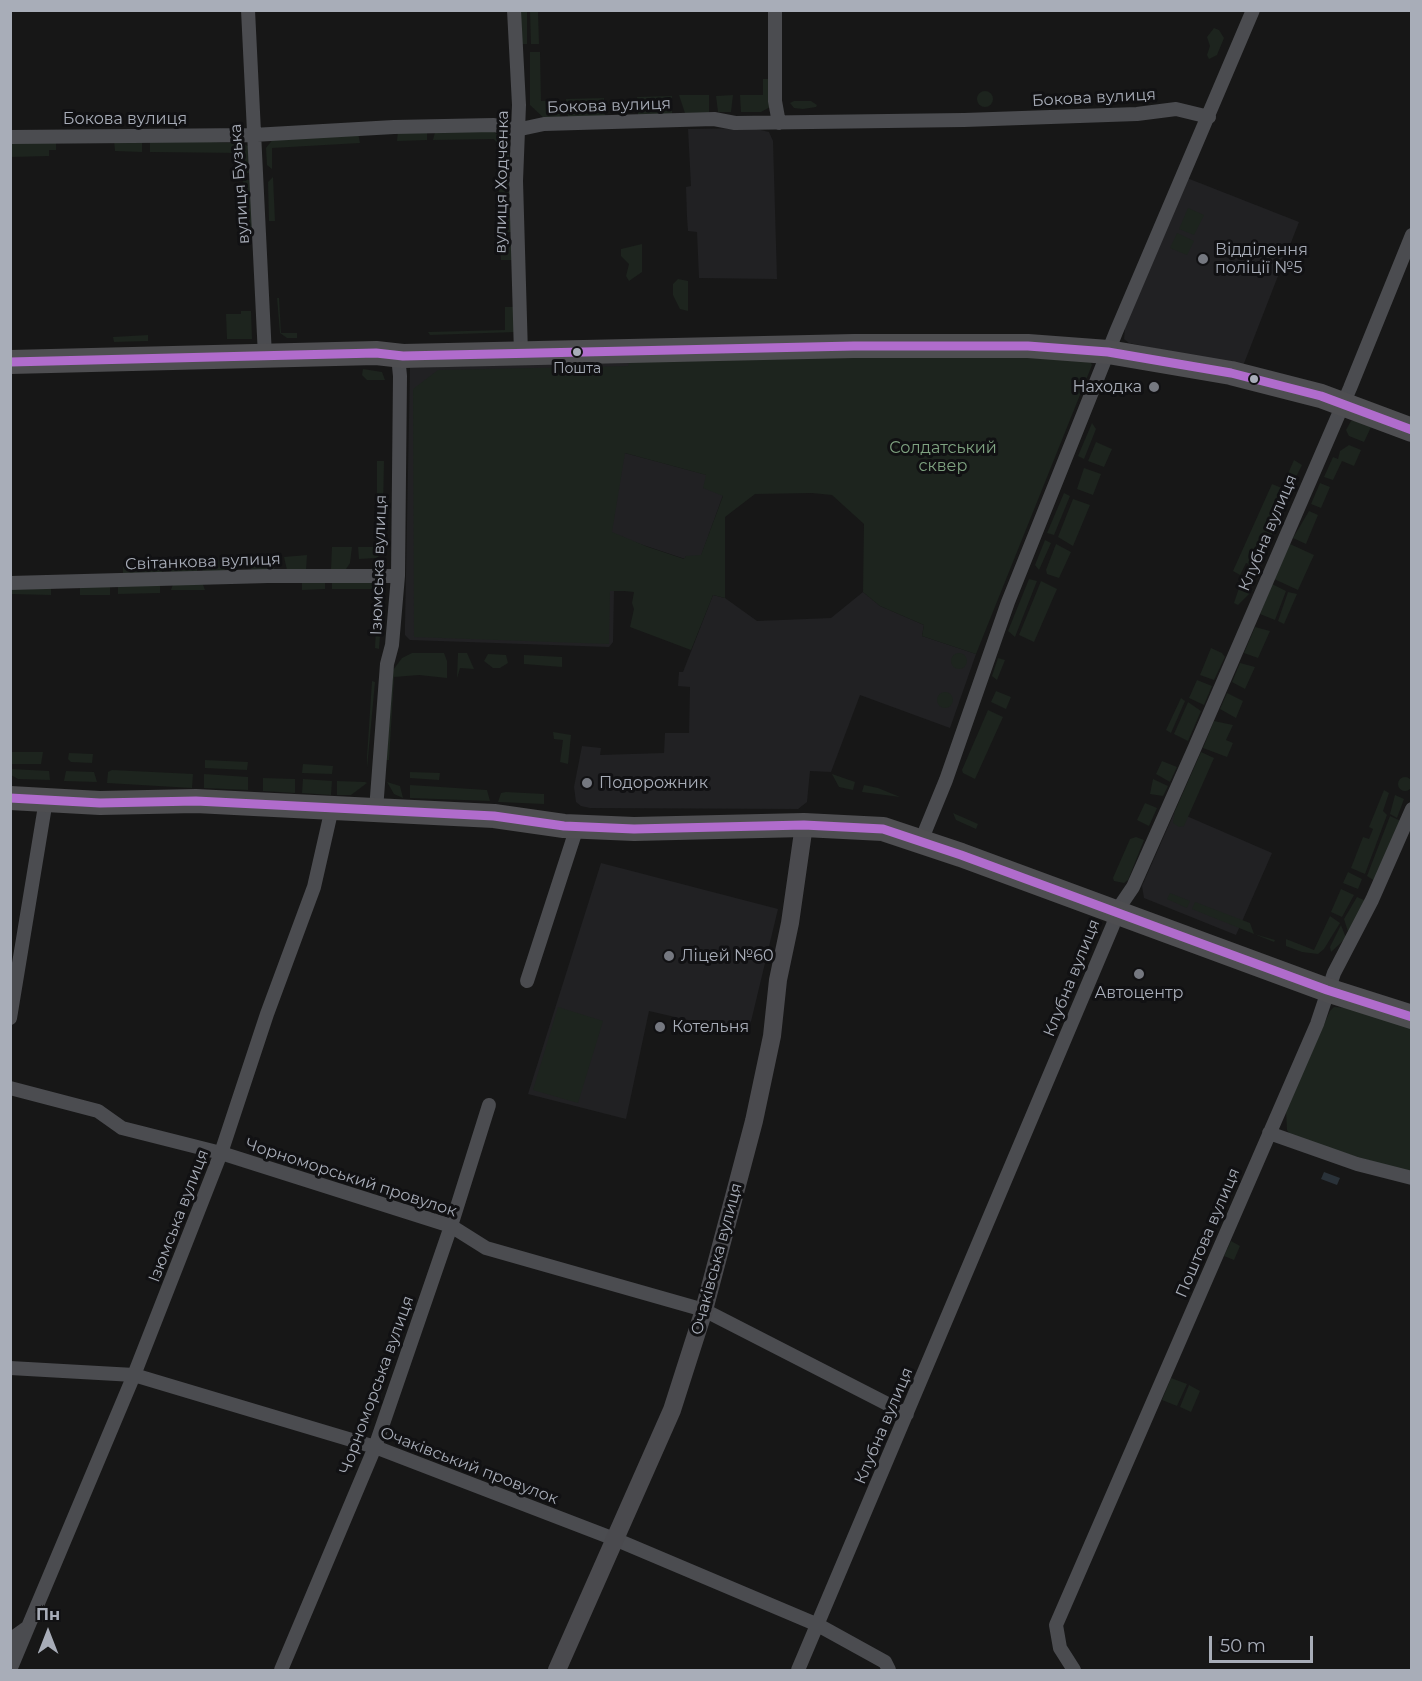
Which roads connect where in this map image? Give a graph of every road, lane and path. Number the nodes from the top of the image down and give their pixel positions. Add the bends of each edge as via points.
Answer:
1 (248, 10) edge
2 (514, 10) edge
3 (776, 10) edge
4 (1253, 10) edge
5 (1209, 117) junction
6 (779, 123) junction
7 (516, 130) junction
8 (253, 135) junction
9 (10, 137) edge
10 (1412, 235) edge
11 (1108, 352) junction
12 (521, 354) junction
13 (265, 356) junction
14 (398, 356) junction
15 (10, 362) edge
16 (1343, 404) junction
17 (1412, 430) edge
18 (398, 576) junction
19 (10, 583) edge
20 (10, 798) edge
21 (46, 800) junction
22 (332, 808) junction
23 (1412, 809) edge
24 (376, 810) junction
25 (804, 825) junction
26 (577, 826) junction
27 (921, 841) junction
28 (1116, 912) junction
29 (527, 981) dead end
30 (1327, 990) junction
31 (1412, 1017) edge
32 (10, 1018) edge
33 (10, 1088) edge
34 (489, 1105) dead end
35 (1269, 1132) junction
36 (221, 1153) junction
37 (1412, 1178) edge
38 (451, 1226) junction
39 (704, 1310) junction
40 (10, 1368) edge
41 (134, 1375) junction
42 (907, 1414) junction
43 (375, 1447) junction
44 (617, 1540) junction
45 (818, 1625) junction
46 (28, 1627) junction
47 (10, 1640) edge
48 (10, 1670) edge
49 (281, 1671) edge
50 (557, 1671) edge
51 (798, 1671) edge
52 (889, 1671) edge
53 (1074, 1671) edge

1 - 8 street, вулиця Бузька
2 - 7 street, вулиця Ходченка via 519,105
3 - 6 street via 775,101
4 - 5 street
5 - 6 street, Бокова вулиця via 1176,110 1002,119
5 - 11 street
6 - 7 street, Бокова вулиця via 714,119 554,123
7 - 8 street, Бокова вулиця via 494,125
7 - 12 street, вулиця Ходченка
8 - 9 street, Бокова вулиця
8 - 13 street, вулиця Бузька
10 - 16 street, Клубна вулиця
11 - 12 highway via 958,344
11 - 16 highway via 1231,373
11 - 27 street via 1008,602
12 - 14 highway
13 - 14 highway
13 - 15 highway
14 - 18 street, Ізюмська вулиця
16 - 17 highway
16 - 28 street, Клубна вулиця via 1133,887
18 - 19 street, Світанкова вулиця via 280,575
18 - 24 street, Ізюмська вулиця
20 - 21 highway
21 - 22 highway via 196,801
21 - 32 street
22 - 24 highway
22 - 36 street, Ізюмська вулиця via 314,887
23 - 30 street, Поштова вулиця
24 - 26 highway via 494,816
25 - 26 highway via 634,829
25 - 27 highway via 869,827
25 - 39 street, Очаківська вулиця via 772,1036
26 - 29 street
27 - 28 highway
28 - 30 highway
28 - 42 street, Клубна вулиця
30 - 31 highway
30 - 35 street, Поштова вулиця via 1317,1024
33 - 36 street, Чорноморський провулок via 98,1111 122,1128
34 - 38 street, Чорноморська вулиця
35 - 37 street via 1357,1164
35 - 53 street, Поштова вулиця via 1056,1625 1059,1648
36 - 38 street, Чорноморський провулок
36 - 41 street, Ізюмська вулиця
38 - 39 street, Чорноморський провулок via 486,1248
38 - 43 street, Чорноморська вулиця
39 - 42 street, Чорноморський провулок
39 - 44 street, Очаківська вулиця via 672,1410
40 - 41 street, Очаківський провулок
41 - 43 street, Очаківський провулок
41 - 46 street, Ізюмська вулиця
42 - 45 street, Клубна вулиця
43 - 44 street, Очаківський провулок
43 - 49 street, Чорноморська вулиця
44 - 45 street, Очаківський провулок
44 - 50 street, Очаківська вулиця
45 - 51 street, Клубна вулиця
45 - 52 street, Очаківський провулок via 885,1662
46 - 47 street
46 - 48 street, Ізюмська вулиця

